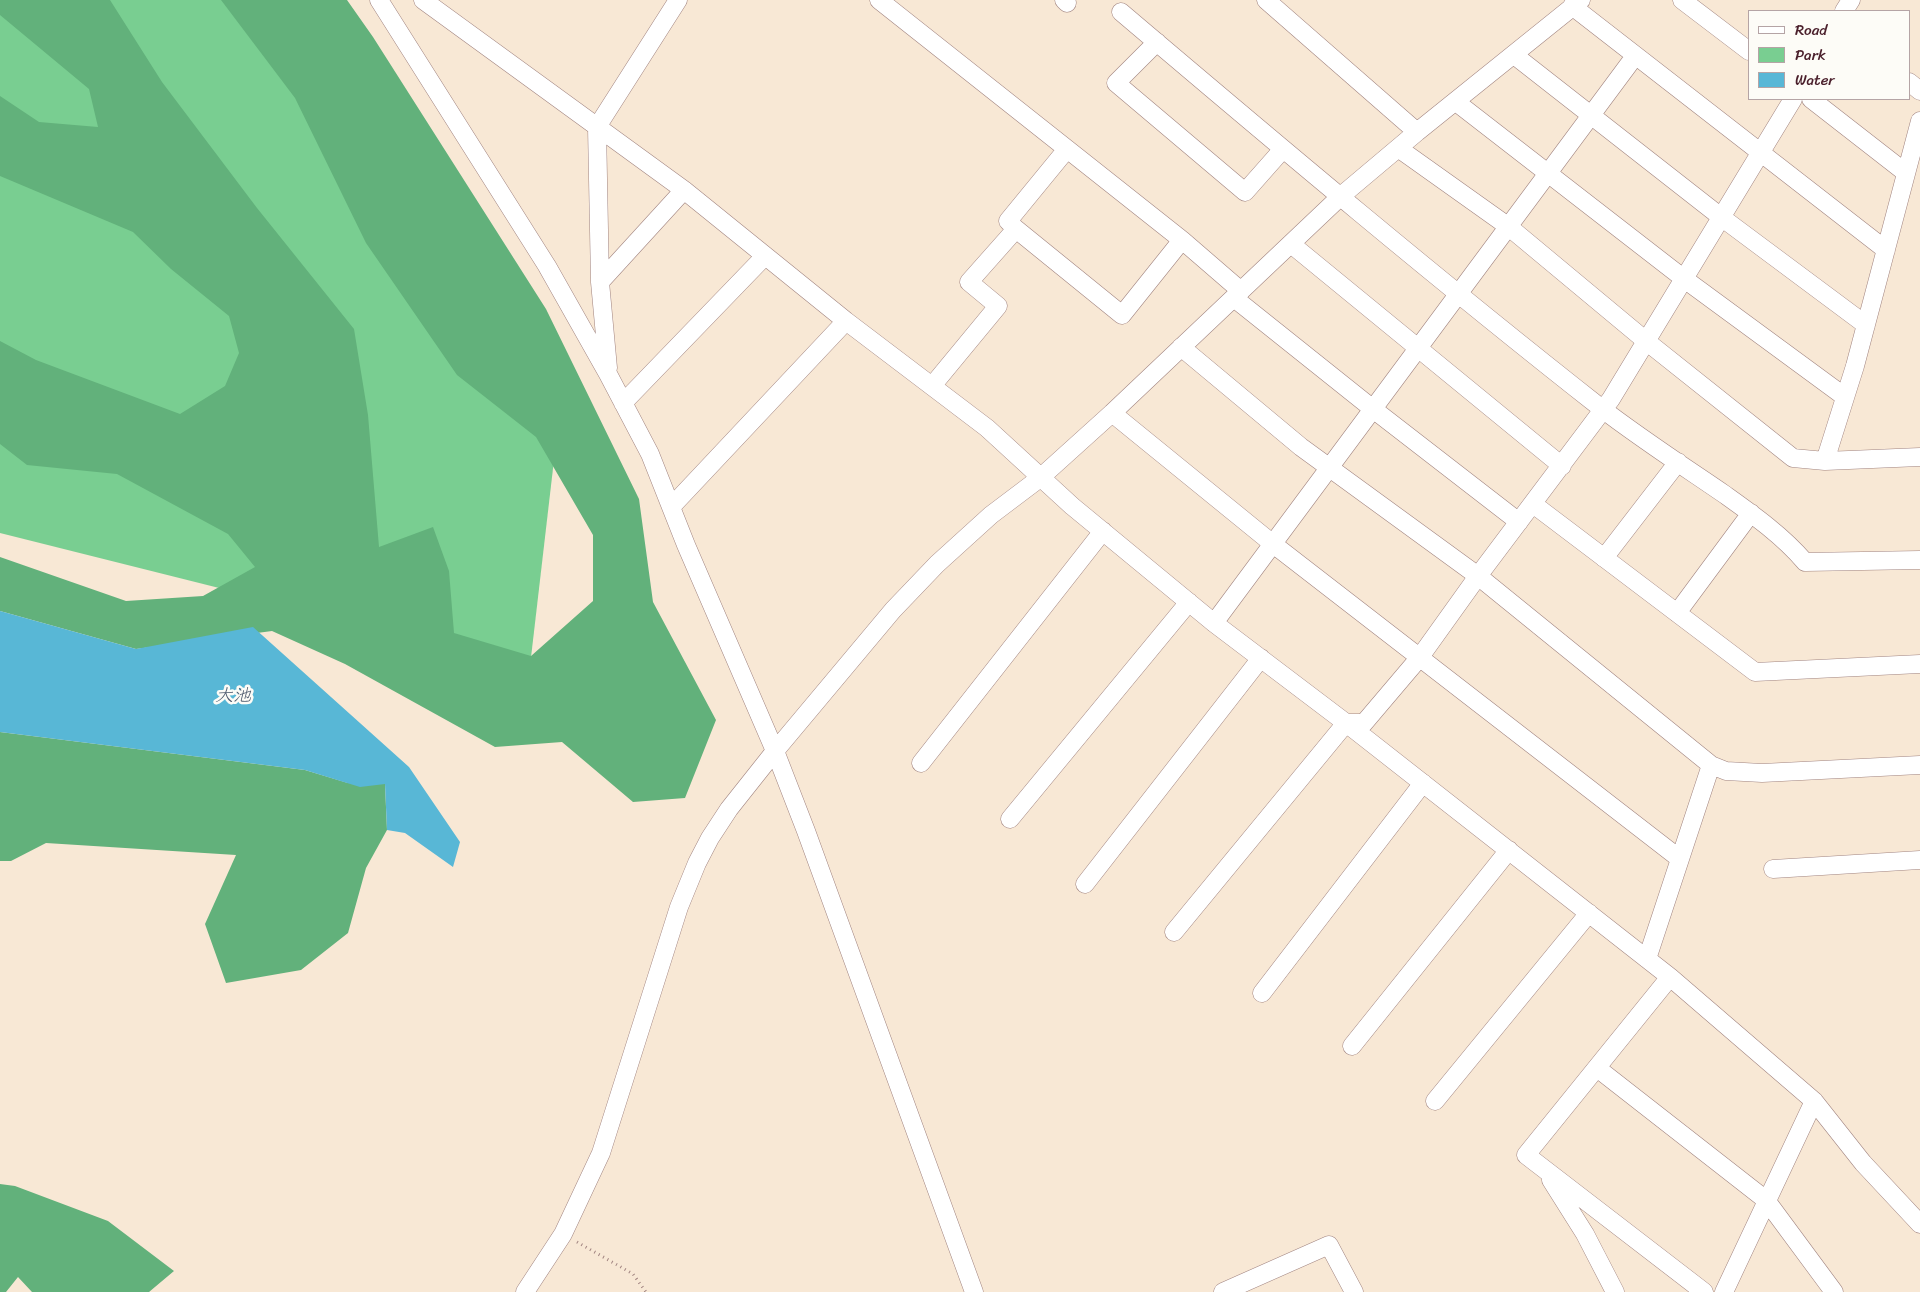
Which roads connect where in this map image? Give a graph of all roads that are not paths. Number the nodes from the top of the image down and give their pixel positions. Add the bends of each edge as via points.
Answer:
1 (379, 0) edge
2 (423, 0) edge
3 (678, 0) edge
4 (879, 0) edge
5 (1266, 0) edge
6 (1682, 0) edge
7 (1577, 3) edge
8 (1121, 12) dead end
9 (1157, 42) junction
10 (1748, 50) edge
11 (1514, 55) junction
12 (1635, 56) junction
13 (1910, 83) edge
14 (1920, 91) edge
15 (1793, 100) edge
16 (1812, 100) edge
17 (1456, 102) junction
18 (1592, 116) junction
19 (1920, 121) edge
20 (597, 127) junction
21 (1417, 132) junction
22 (1398, 148) junction
23 (1067, 149) junction
24 (1283, 149) junction
25 (1760, 152) junction
26 (1906, 173) junction
27 (1548, 174) junction
28 (684, 190) junction
29 (1341, 196) junction
30 (1721, 217) junction
31 (1509, 227) junction
32 (1016, 229) junction
33 (1182, 240) junction
34 (1291, 244) junction
35 (1886, 250) junction
36 (765, 256) junction
37 (1683, 278) junction
38 (600, 282) junction
39 (1238, 294) junction
40 (1459, 294) junction
41 (846, 321) junction
42 (1866, 325) junction
43 (1646, 341) junction
44 (1181, 347) junction
45 (1418, 350) junction
46 (608, 374) junction
47 (932, 386) junction
48 (1846, 397) junction
49 (623, 402) junction
50 (1373, 409) junction
51 (1603, 409) junction
52 (1112, 413) junction
53 (1920, 457) edge
54 (1826, 461) junction
55 (1678, 462) junction
56 (1562, 466) junction
57 (1330, 467) junction
58 (1040, 478) junction
59 (1533, 504) junction
60 (672, 506) junction
61 (1751, 513) junction
62 (1519, 522) junction
63 (1103, 531) junction
64 (1273, 544) junction
65 (1604, 558) junction
66 (1920, 560) edge
67 (1478, 576) junction
68 (1189, 602) junction
69 (1677, 613) junction
70 (1214, 623) junction
71 (1420, 657) junction
72 (1261, 658) junction
73 (1920, 664) edge
74 (1346, 723) junction
75 (774, 751) junction
76 (921, 763) dead end
77 (1711, 765) junction
78 (1920, 765) edge
79 (1423, 783) junction
80 (1010, 819) dead end
81 (1509, 850) junction
82 (1680, 859) junction
83 (1920, 860) edge
84 (1773, 869) dead end
85 (1085, 884) dead end
86 (1588, 913) junction
87 (1174, 932) dead end
88 (1647, 959) junction
89 (1670, 977) junction
90 (1262, 993) dead end
91 (1352, 1046) dead end
92 (1597, 1068) junction
93 (1435, 1101) dead end
94 (1814, 1101) junction
95 (1545, 1170) junction
96 (1766, 1200) junction
97 (1920, 1224) edge
98 (525, 1292) edge
99 (974, 1292) edge
100 (1223, 1292) edge
101 (1354, 1292) edge
102 (1615, 1292) edge
103 (1704, 1292) edge
104 (1724, 1292) edge
105 (1834, 1292) edge

1 - 46 street via 547,266
2 - 20 street
3 - 20 street
4 - 23 street
5 - 21 street
6 - 10 street
7 - 11 street
7 - 12 street
8 - 9 street
9 - 24 street
9 - 24 street via 1116,83 1245,192
11 - 17 street
11 - 18 street
12 - 18 street
12 - 25 street
13 - 14 street
15 - 25 street
16 - 26 street
17 - 21 street
17 - 27 street
18 - 27 street
18 - 30 street
19 - 26 street
20 - 28 street
20 - 38 street
21 - 22 street
22 - 29 street
22 - 31 street
23 - 32 street via 1008,221
23 - 33 street
24 - 29 street
25 - 30 street
25 - 35 street
26 - 35 street
27 - 31 street
27 - 37 street
28 - 36 street
28 - 38 street
29 - 34 street
29 - 40 street
30 - 37 street
30 - 42 street
31 - 40 street
31 - 43 street
32 - 33 street via 1122,315
32 - 47 street via 969,282 998,306
33 - 39 street
34 - 39 street
34 - 45 street
35 - 42 street
36 - 41 street
36 - 49 street
37 - 43 street
37 - 48 street
38 - 46 street
39 - 44 street
39 - 50 street
40 - 45 street
40 - 51 street
41 - 47 street
41 - 60 street
42 - 48 street
43 - 51 street
43 - 54 street via 1793,458
44 - 52 street
44 - 57 street
45 - 50 street
45 - 56 street
46 - 49 street
47 - 58 street via 987,428
48 - 54 street
49 - 60 street
50 - 57 street
50 - 62 street
51 - 55 street
51 - 56 street
52 - 58 street
52 - 64 street
53 - 54 street
55 - 61 street
55 - 65 street
56 - 59 street
57 - 64 street
57 - 67 street
58 - 63 street
58 - 75 street via 991,515 937,564 893,610
59 - 62 street
59 - 65 street
60 - 75 street
61 - 66 street via 1805,562
61 - 69 street
62 - 67 street
63 - 68 street
63 - 76 street
64 - 70 street
64 - 71 street
65 - 69 street
67 - 71 street
67 - 77 street
68 - 70 street
68 - 80 street
69 - 73 street via 1755,672
70 - 72 street
71 - 74 street via 1364,723
71 - 82 street
72 - 74 street
72 - 85 street
74 - 79 street
74 - 87 street
75 - 98 street via 729,809 697,863 679,907 601,1153 563,1234
75 - 99 street
77 - 78 street via 1726,771 1762,773
77 - 82 street
79 - 81 street
79 - 90 street
81 - 86 street
81 - 91 street
82 - 88 street
83 - 84 street
86 - 88 street
86 - 93 street
88 - 89 street
89 - 92 street
89 - 94 street
92 - 95 street via 1526,1155
92 - 96 street
94 - 96 street
94 - 97 street via 1862,1163
95 - 102 street via 1585,1234
95 - 103 street
96 - 104 street
96 - 105 street
100 - 101 street via 1330,1245

